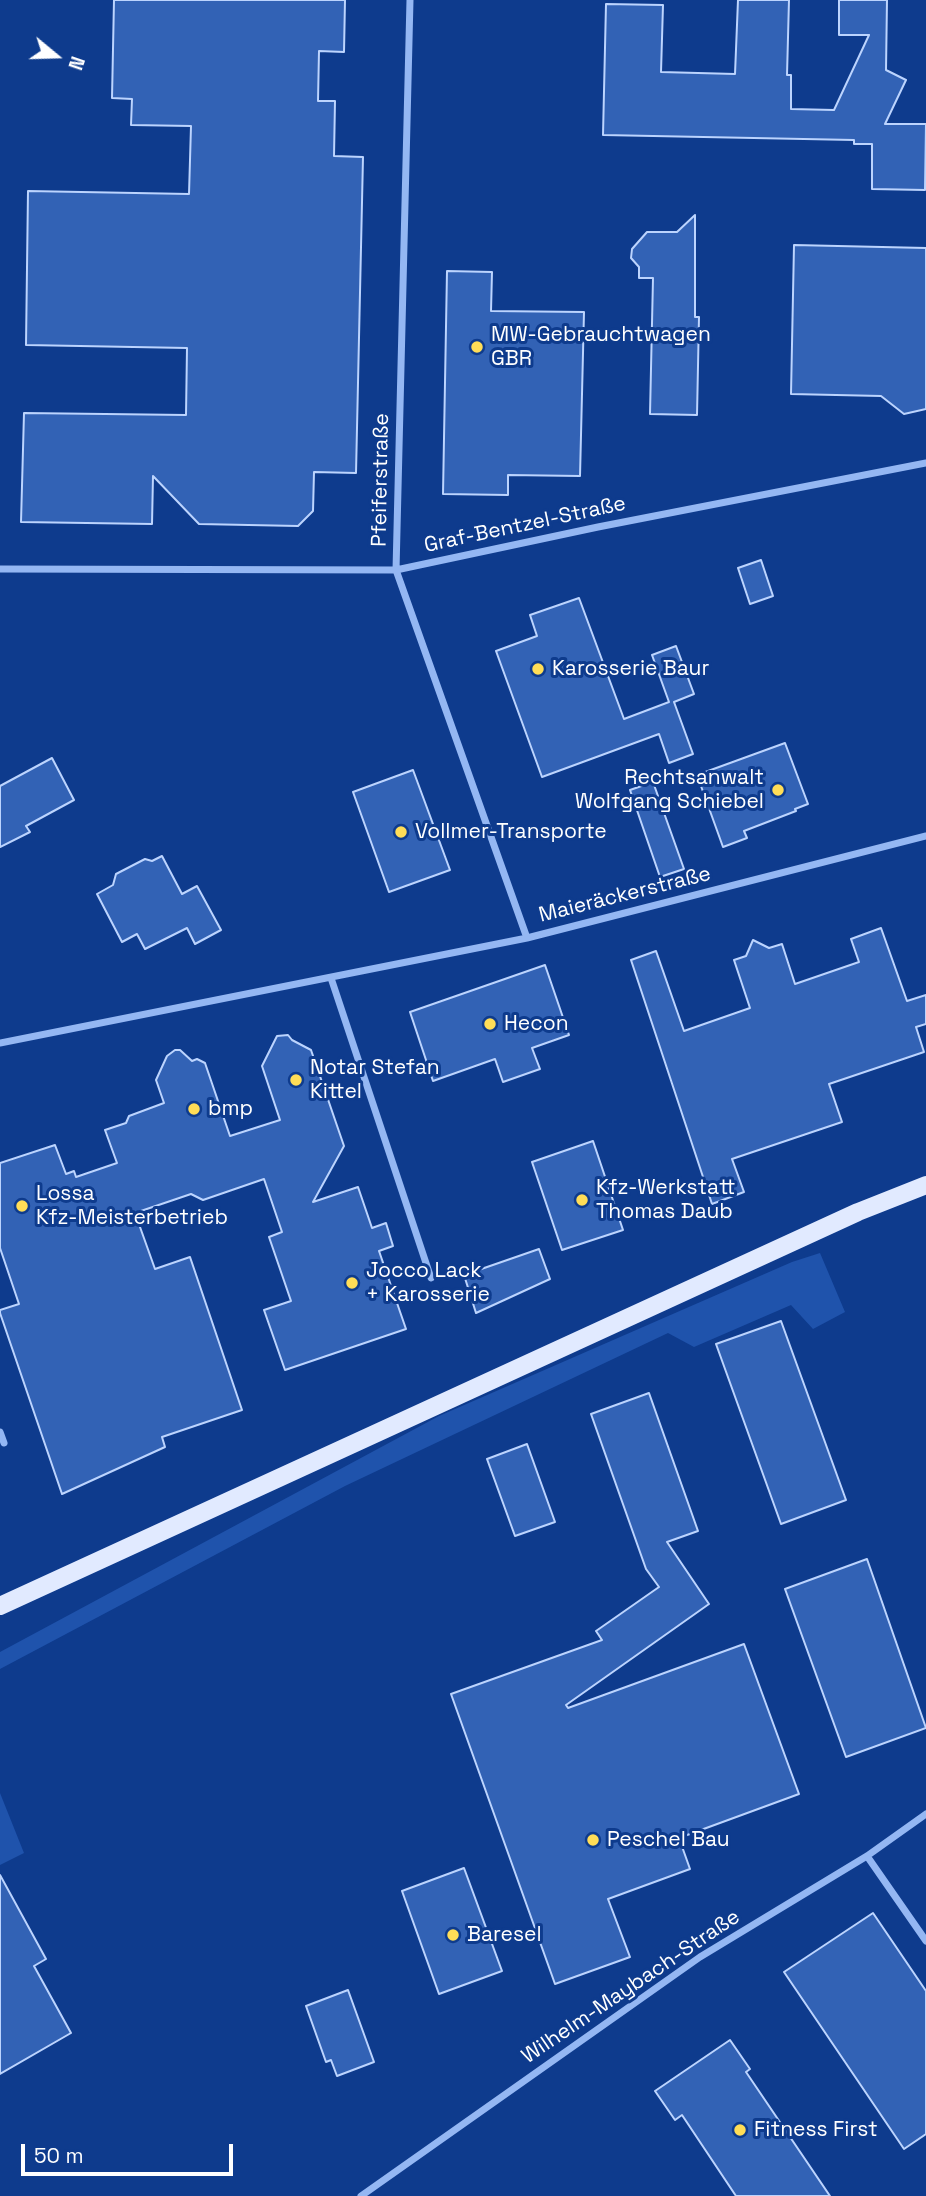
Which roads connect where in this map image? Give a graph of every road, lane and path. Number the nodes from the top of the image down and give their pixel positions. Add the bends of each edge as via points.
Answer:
1 (410, 0) edge
2 (926, 463) edge
3 (0, 569) edge
4 (396, 570) junction
5 (926, 836) edge
6 (527, 938) junction
7 (331, 978) junction
8 (0, 1043) edge
9 (926, 1185) edge
10 (431, 1278) dead end
11 (0, 1433) edge
12 (4, 1443) dead end
13 (0, 1606) edge
14 (926, 1814) edge
15 (867, 1856) junction
16 (926, 1941) edge
17 (361, 2196) edge

1 - 4 street, Pfeiferstraße
2 - 4 street, Graf-Bentzel-Straße
3 - 4 street, Graf-Bentzel-Straße
4 - 6 street, Pfeiferstraße
5 - 6 street, Maieräckerstraße
6 - 7 street, Maieräckerstraße
7 - 8 street, Maieräckerstraße
7 - 10 street
9 - 13 main road via 858,1212
11 - 12 street
14 - 15 street, Wilhelm-Maybach-Straße
15 - 16 street
15 - 17 street, Wilhelm-Maybach-Straße via 700,1957

